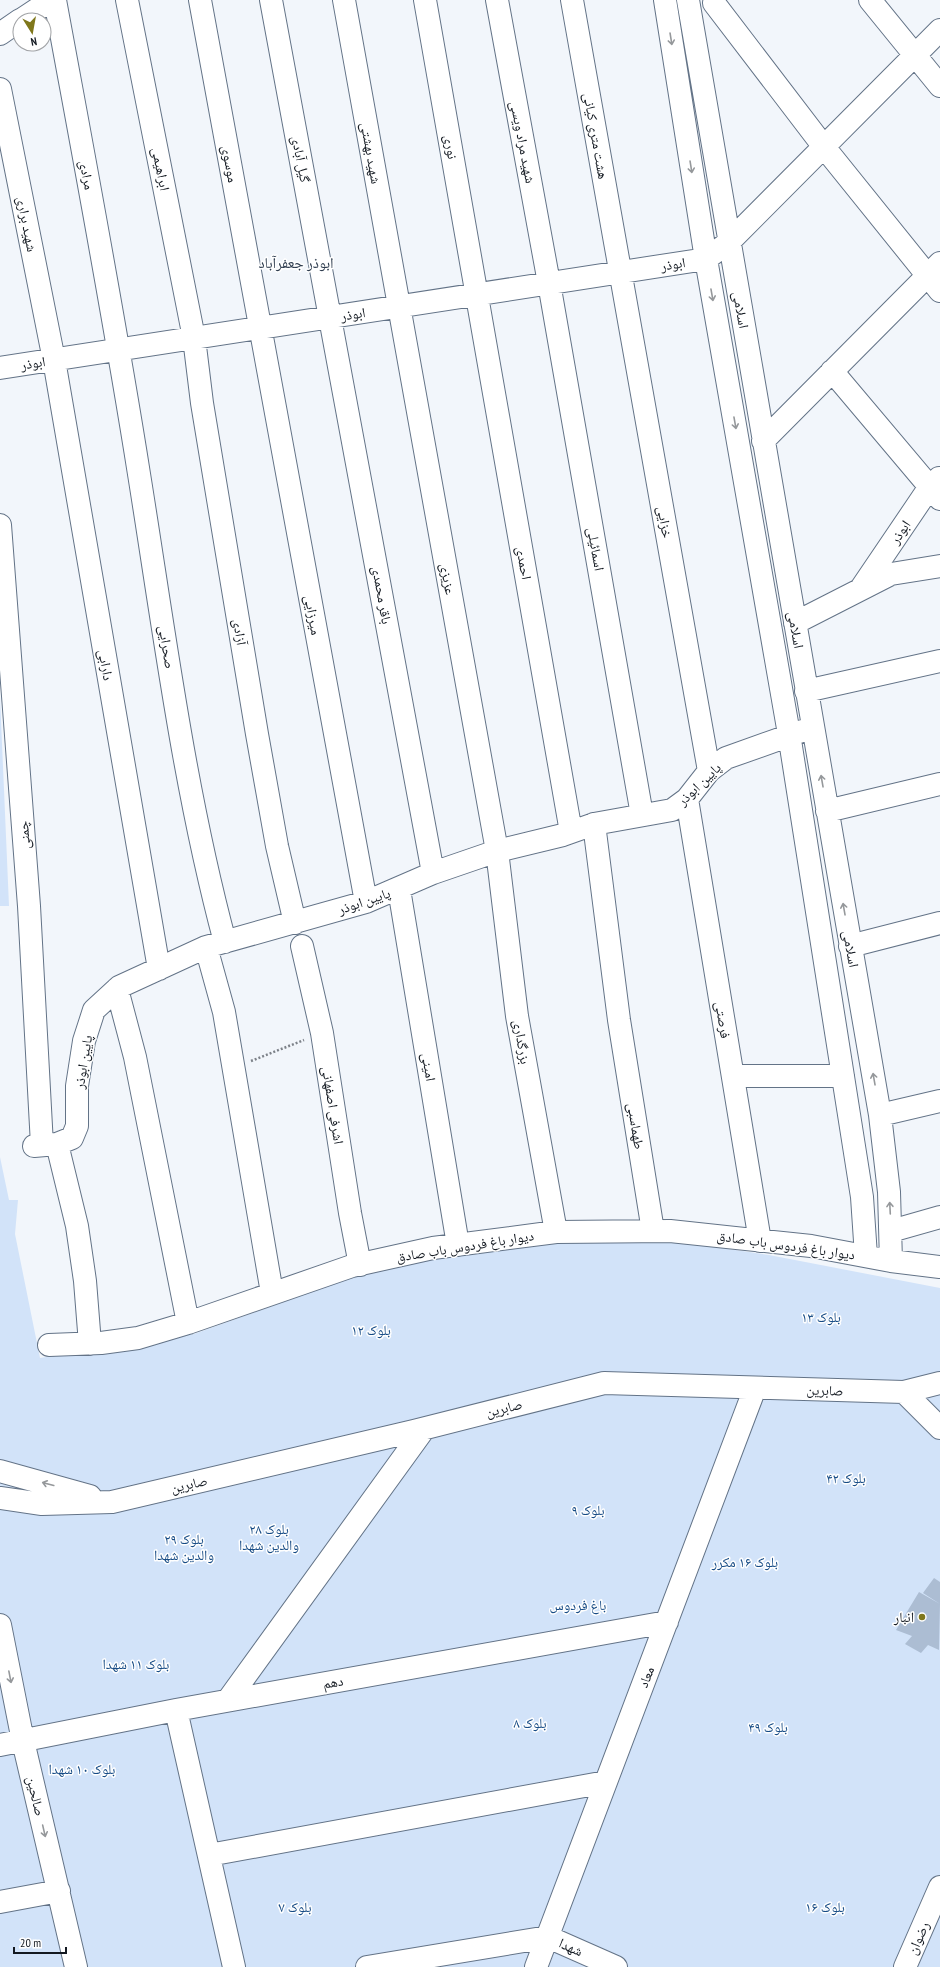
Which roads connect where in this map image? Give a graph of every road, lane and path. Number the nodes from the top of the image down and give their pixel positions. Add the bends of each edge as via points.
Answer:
1 (51, 0) edge
2 (55, 0) edge
3 (127, 0) edge
4 (200, 0) edge
5 (271, 0) edge
6 (344, 0) edge
7 (424, 0) edge
8 (497, 0) edge
9 (572, 0) edge
10 (665, 0) edge
11 (688, 0) edge
12 (870, 0) edge
13 (715, 1) edge
14 (32, 12) edge
15 (692, 24) junction
16 (12, 26) edge
17 (940, 30) edge
18 (0, 34) edge
19 (915, 56) junction
20 (940, 86) edge
21 (0, 89) edge
22 (824, 147) junction
23 (729, 242) junction
24 (706, 259) junction
25 (621, 272) junction
26 (936, 276) edge
27 (550, 284) junction
28 (477, 295) junction
29 (399, 307) junction
30 (331, 317) junction
31 (261, 328) junction
32 (194, 338) junction
33 (120, 350) junction
34 (54, 360) junction
35 (0, 368) edge
36 (832, 371) junction
37 (763, 441) junction
38 (936, 488) edge
39 (0, 525) edge
40 (940, 566) edge
41 (862, 588) junction
42 (794, 624) junction
43 (940, 661) edge
44 (806, 691) junction
45 (813, 728) junction
46 (789, 734) junction
47 (709, 771) junction
48 (940, 784) edge
49 (687, 799) junction
50 (827, 810) junction
51 (642, 815) junction
52 (594, 824) junction
53 (571, 832) junction
54 (497, 852) junction
55 (433, 873) junction
56 (399, 889) junction
57 (366, 902) junction
58 (296, 923) junction
59 (937, 930) edge
60 (215, 944) junction
61 (302, 946) dead end
62 (850, 946) junction
63 (159, 969) junction
64 (117, 989) junction
65 (322, 1033) junction
66 (234, 1068) junction
67 (733, 1076) junction
68 (843, 1076) junction
69 (940, 1101) edge
70 (880, 1115) junction
71 (44, 1145) junction
72 (940, 1218) edge
73 (891, 1230) junction
74 (653, 1231) junction
75 (556, 1232) junction
76 (760, 1240) junction
77 (458, 1245) junction
78 (866, 1256) junction
79 (891, 1261) junction
80 (360, 1265) junction
81 (940, 1267) edge
82 (272, 1293) junction
83 (188, 1323) junction
84 (90, 1344) junction
85 (49, 1345) dead end
86 (940, 1384) edge
87 (755, 1388) junction
88 (904, 1392) junction
89 (940, 1428) edge
90 (424, 1429) junction
91 (0, 1471) edge
92 (0, 1498) edge
93 (112, 1502) junction
94 (667, 1622) junction
95 (0, 1625) edge
96 (228, 1700) junction
97 (176, 1710) junction
98 (23, 1741) junction
99 (0, 1745) edge
100 (606, 1782) junction
101 (209, 1855) junction
102 (940, 1887) edge
103 (58, 1891) junction
104 (0, 1902) edge
105 (548, 1937) junction
106 (76, 1967) edge
107 (234, 1967) edge
108 (367, 1967) edge
109 (536, 1967) edge
110 (616, 1967) edge
111 (905, 1967) edge

1 - 14 street
2 - 33 street, مرادی
3 - 32 street, ابراهیمی
4 - 31 street, موسوی
5 - 30 street, گیل آبادی
6 - 29 street, شهید بهشتی
7 - 28 street, نوری
8 - 27 street, شهید مراد ویسی
9 - 25 street, هشت متری کیانی
10 -> 24 street, اسلامی
11 - 15 street, اسلامی
12 - 19 street
13 - 15 street
13 - 22 street
15 - 23 street, اسلامی
16 - 18 street
17 - 19 street
19 - 20 street
19 - 22 street
21 - 34 street, شهید براری
22 - 23 street
22 - 26 street
23 - 24 street
23 - 37 street, اسلامی
24 - 25 street, ابوذر
24 -> 46 street, اسلامی
25 - 27 street, ابوذر
25 - 47 street, خزایی
26 - 36 street
27 - 28 street, ابوذر
27 - 51 street, اسمائیلی
28 - 29 street, ابوذر
28 - 53 street, احمدی
29 - 30 street, ابوذر
29 - 54 street, عزیزی
30 - 31 street, ابوذر
30 - 55 street, باقر محمدی
31 - 32 street, ابوذر
31 - 57 street, میرزایی
32 - 33 street, ابوذر
32 - 58 street, آزادی via 202,402 257,734 277,846
33 - 34 street, ابوذر
33 - 60 street, صحرایی via 183,752 209,884
34 - 35 street, ابوذر
34 - 63 street, دارابی
36 - 37 street
36 - 38 street
37 - 42 street, اسلامی
38 - 41 street, ابوذر
39 - 71 street, چمنی
40 - 41 street via 891,574
41 - 42 street
42 - 44 street, اسلامی
43 - 44 street
44 - 45 street, اسلامی
45 - 46 street, پایین ابوذر
50 -> 45 street, اسلامی
46 - 47 street, پایین ابوذر via 726,758
46 - 68 street, اسلامی
47 - 49 street, پایین ابوذر
48 - 50 street
49 - 51 street, پایین ابوذر via 672,810
49 - 67 street, فرصتی
62 -> 50 street, اسلامی
51 - 52 street, پایین ابوذر
52 - 53 street, پایین ابوذر
52 - 74 street, طهماسبی via 619,1020
53 - 54 street, پایین ابوذر
54 - 55 street, پایین ابوذر
54 - 75 street, بزرگداری via 517,1016
55 - 56 street, پایین ابوذر
56 - 57 street, پایین ابوذر
56 - 77 street, امینی
57 - 58 street, پایین ابوذر
58 - 60 street, پایین ابوذر
59 - 62 street
60 - 63 street, پایین ابوذر
60 - 66 street, صحرایی
61 - 65 street, اشرفی اصفهانی
70 -> 62 street, اسلامی
63 - 64 street, پایین ابوذر
64 - 71 street, پایین ابوذر via 94,1010 84,1041 77,1086 77,1126 72,1138
64 - 83 street via 135,1057
65 - 66 path
65 - 80 street, اشرفی اصفهانی
66 - 82 street, صحرایی
67 - 68 street
67 - 76 street, فرصتی
68 - 78 street, اسلامی via 862,1196
69 - 70 street
73 -> 70 street, اسلامی
71 - 84 street, چمنی via 77,1226
72 - 73 street
73 - 79 street, اسلامی
74 - 75 street, دیوار باغ فردوس باب صادق
74 - 76 street, دیوار باغ فردوس باب صادق
75 - 77 street, دیوار باغ فردوس باب صادق
76 - 78 street, دیوار باغ فردوس باب صادق
77 - 80 street, دیوار باغ فردوس باب صادق via 433,1248
78 - 79 street, دیوار باغ فردوس باب صادق
79 - 81 street, دیوار باغ فردوس باب صادق
80 - 82 street, دیوار باغ فردوس باب صادق
82 - 83 street, دیوار باغ فردوس باب صادق
83 - 84 street, دیوار باغ فردوس باب صادق via 138,1338
84 - 85 street, دیوار باغ فردوس باب صادق
86 - 88 street, صابرین
87 - 88 street, صابرین
87 - 90 street, صابرین via 604,1383
87 - 94 street, معاد
88 - 89 street
90 - 93 street, صابرین
90 - 96 street
93 -> 91 street
92 - 93 street, صابرین via 42,1504
94 - 96 street, دهم
94 - 100 street, معاد
95 -> 98 street, صالحین
96 - 97 street, دهم
97 - 98 street, دهم
97 - 101 street
98 - 99 street, دهم
98 -> 103 street, صالحین
100 - 101 street
100 - 105 street, معاد
101 - 107 street
102 - 111 street, رضوان
103 - 104 street
103 - 106 street, صالحین
105 - 108 street
105 - 109 street, معاد
105 - 110 street, شهدا

